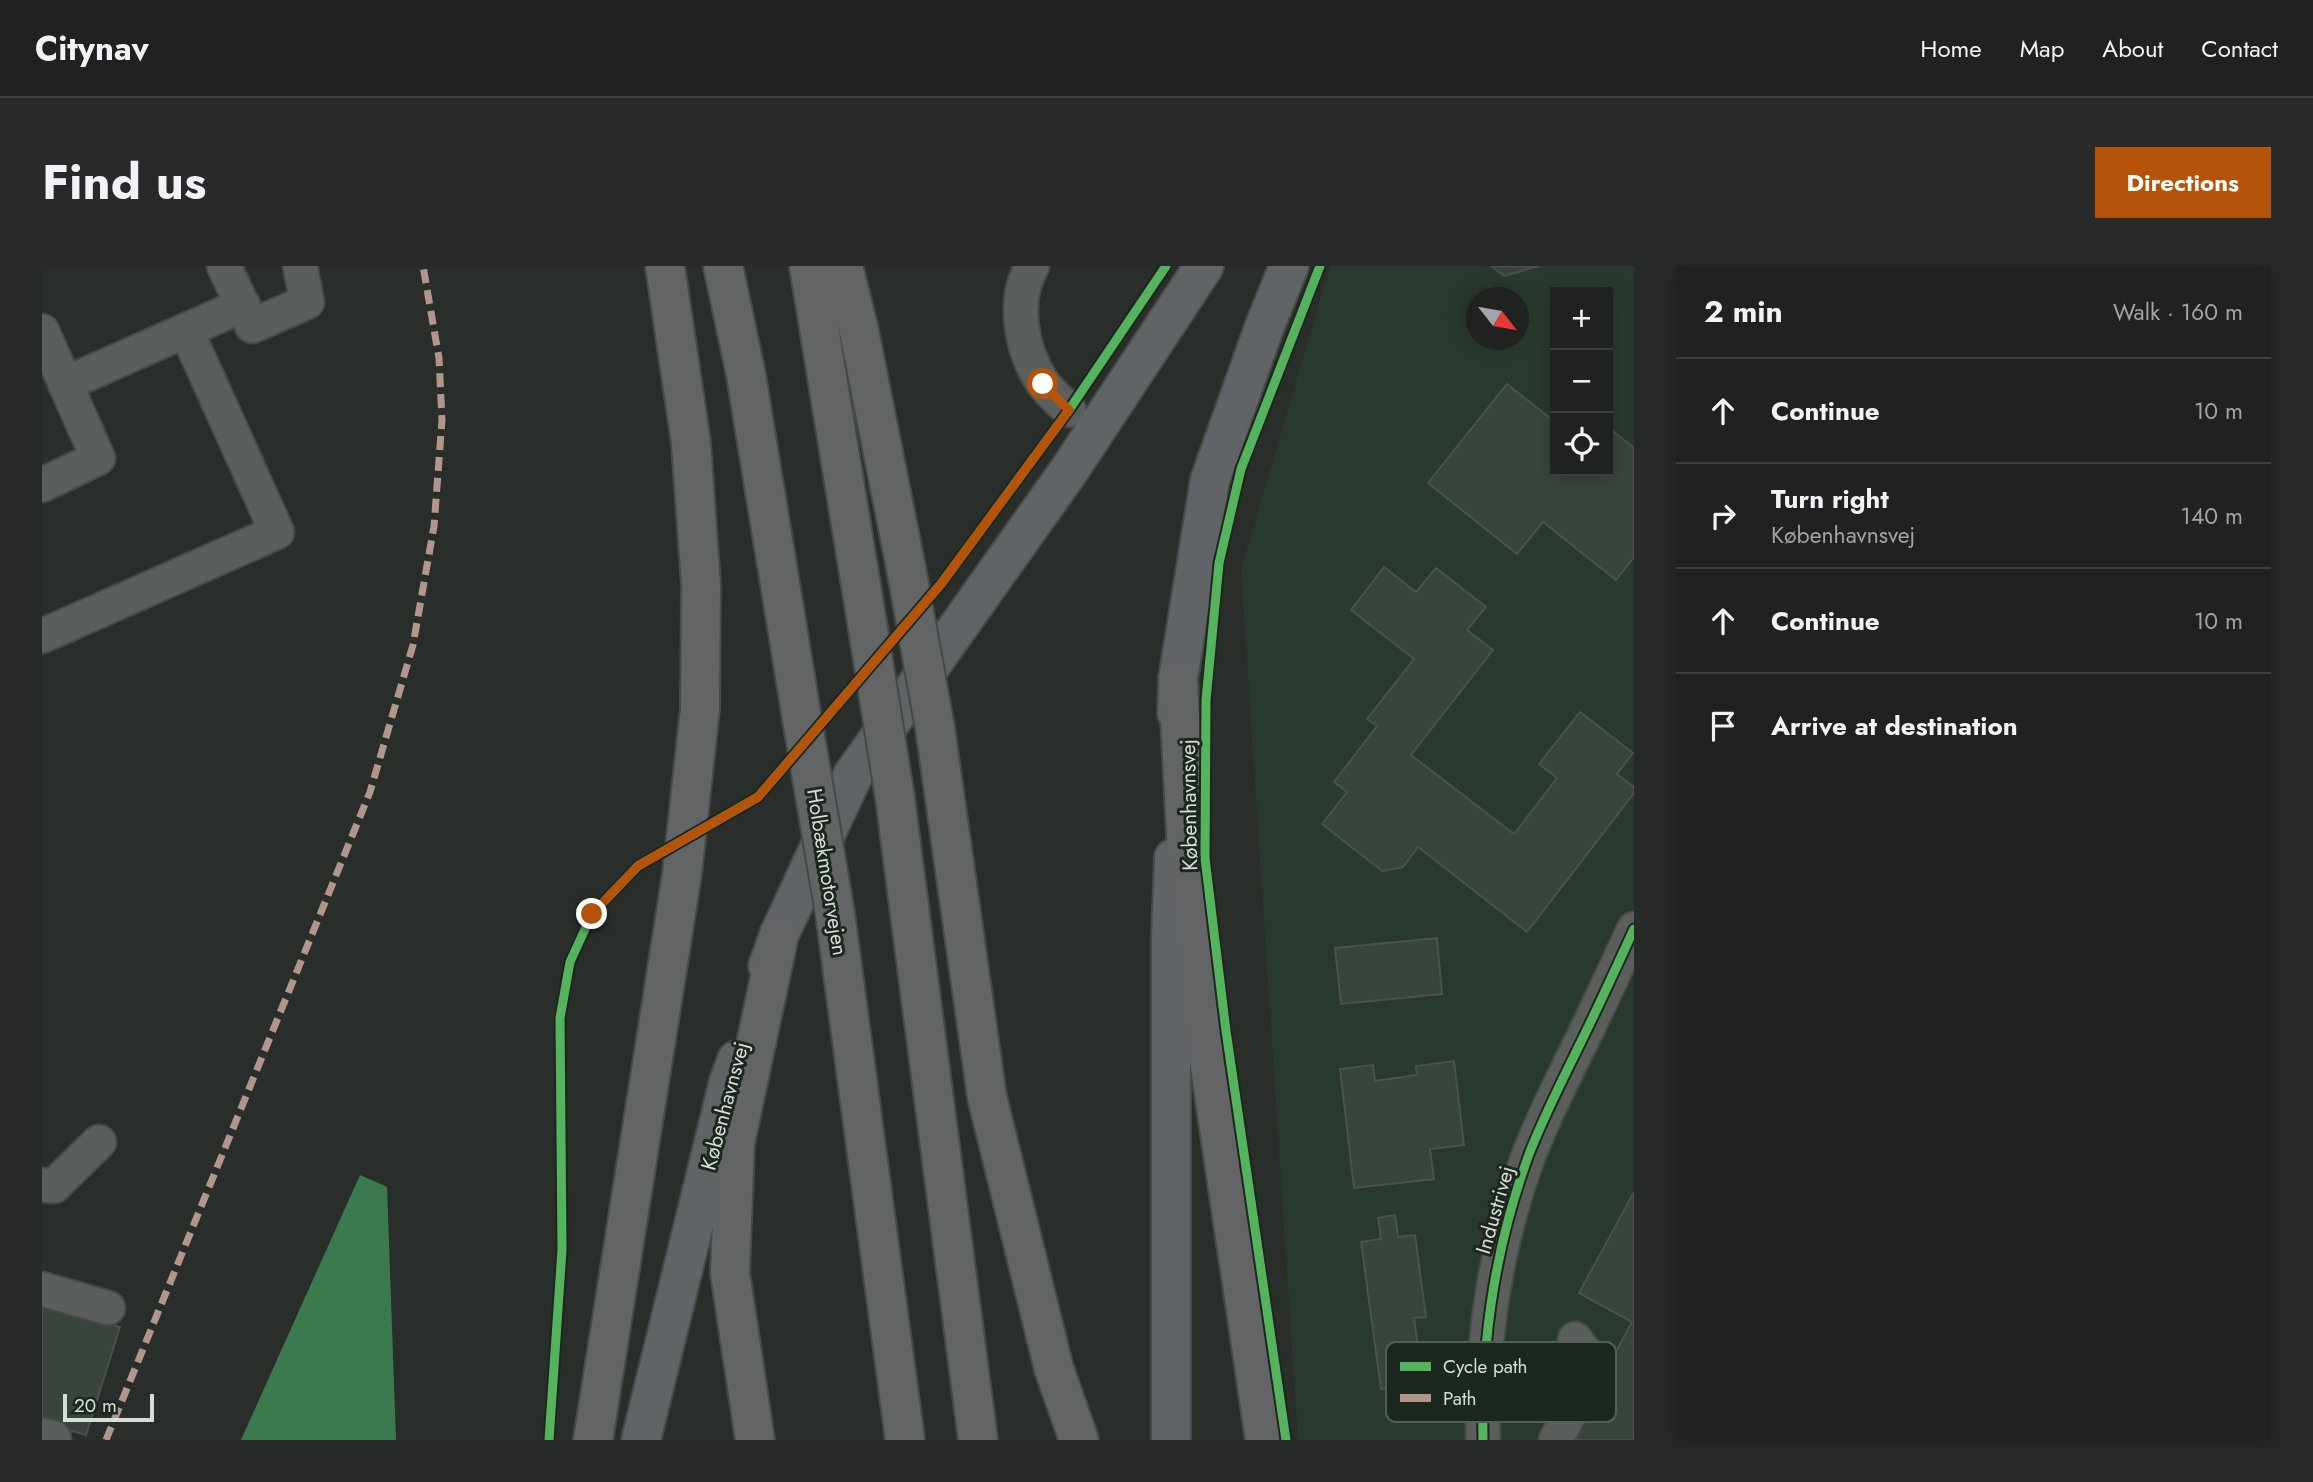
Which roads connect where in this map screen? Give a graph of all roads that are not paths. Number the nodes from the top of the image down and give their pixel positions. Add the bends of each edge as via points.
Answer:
1 (224, 266) edge
2 (300, 266) edge
3 (665, 266) edge
4 (723, 266) edge
5 (809, 266) edge
6 (843, 266) edge
7 (1032, 266) edge
8 (1204, 266) edge
9 (1289, 266) edge
10 (243, 305) junction
11 (186, 330) junction
12 (42, 331) edge
13 (65, 384) junction
14 (1069, 410) dead end
15 (42, 485) edge
16 (42, 636) edge
17 (1178, 679) junction
18 (1634, 929) edge
19 (779, 935) junction
20 (99, 1142) dead end
21 (42, 1185) edge
22 (42, 1289) edge
23 (108, 1308) dead end
24 (1575, 1339) dead end
25 (1488, 1342) edge
26 (1577, 1342) edge
27 (1483, 1422) edge
28 (1565, 1422) edge
29 (593, 1440) edge
30 (641, 1440) edge
31 (755, 1440) edge
32 (905, 1440) edge
33 (978, 1440) edge
34 (1079, 1440) edge
35 (1171, 1440) edge
36 (1265, 1440) edge
37 (1483, 1440) edge
38 (1556, 1440) edge

1 - 10 street
2 - 10 street via 307,302 252,326
3 - 29 highway via 691,443 701,585 701,709 682,874
4 - 32 highway, Holbækmotorvejen, bridge via 746,375 835,913
5 - 33 highway, bridge via 895,798
6 - 34 highway, bridge via 935,728 987,1097 1054,1369
7 - 14 street via 1020,312 1027,352 1043,384
8 - 19 main road, Københavnsvej via 1068,472 853,775
9 - 17 main road, Københavnsvej via 1210,480
10 - 11 street
11 - 13 street
11 - 16 street via 276,532
12 - 13 street
13 - 15 street via 98,458
17 - 35 main road, Københavnsvej via 1171,937
17 - 36 highway via 1188,874 1201,1005
18 - 25 street, Industrivej via 1528,1156 1498,1261
19 - 30 main road, Københavnsvej via 729,1081
19 - 31 highway via 735,1143 730,1273
20 - 21 street via 54,1186
22 - 23 street
24 - 26 street
27 - 37 street, Industrivej
28 - 38 street

